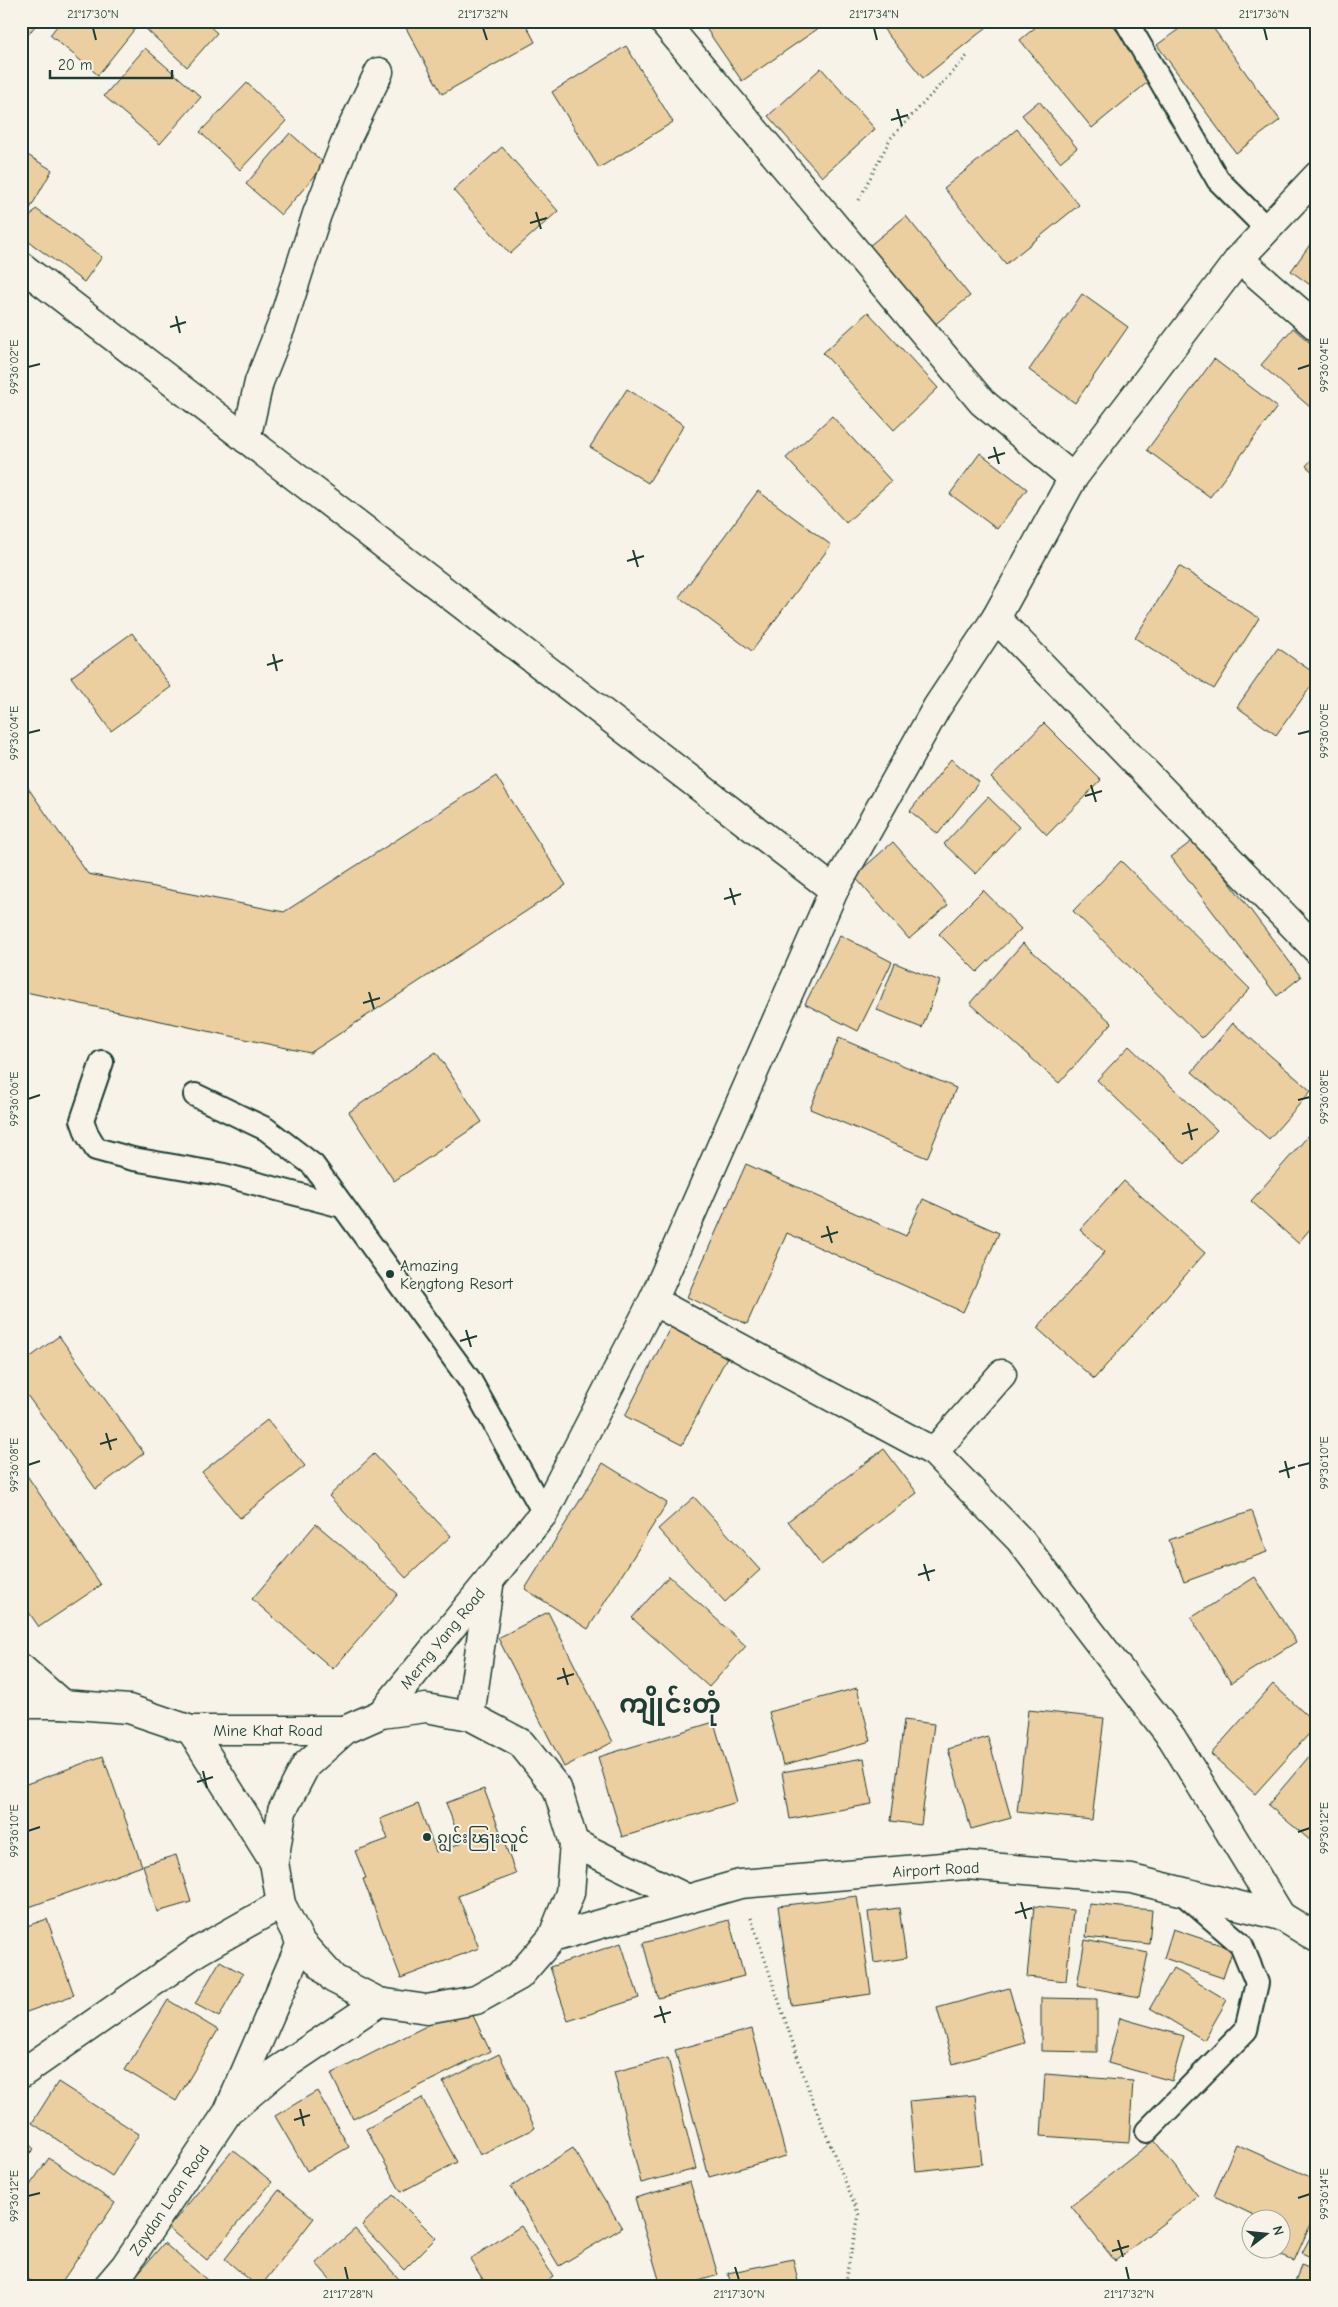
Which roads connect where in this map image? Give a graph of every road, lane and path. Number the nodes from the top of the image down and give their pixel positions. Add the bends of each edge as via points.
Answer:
1 (663, 21) edge
2 (1126, 21) edge
3 (969, 54) dead end
4 (378, 72) dead end
5 (1317, 176) edge
6 (1267, 229) junction
7 (842, 235) junction
8 (1239, 258) junction
9 (21, 266) edge
10 (1317, 327) edge
11 (246, 439) junction
12 (1073, 478) junction
13 (996, 618) junction
14 (834, 890) junction
15 (1317, 950) edge
16 (102, 1062) dead end
17 (195, 1095) dead end
18 (342, 1206) junction
19 (653, 1301) junction
20 (1002, 1374) dead end
21 (934, 1452) junction
22 (544, 1513) junction
23 (490, 1577) junction
24 (21, 1668) edge
25 (21, 1704) edge
26 (62, 1704) junction
27 (381, 1714) junction
28 (470, 1716) junction
29 (191, 1730) junction
30 (345, 1730) junction
31 (574, 1843) junction
32 (274, 1862) junction
33 (740, 1884) junction
34 (1180, 1891) junction
35 (686, 1898) junction
36 (281, 1904) junction
37 (1281, 1916) junction
38 (552, 1938) junction
39 (1317, 1938) edge
40 (301, 1943) junction
41 (379, 2002) junction
42 (21, 2074) edge
43 (228, 2112) junction
44 (1147, 2131) dead end
45 (108, 2286) edge
46 (844, 2286) edge

1 - 7 main road
2 - 6 lane via 1218,180
3 - 7 path via 890,139
4 - 11 main road via 317,214 260,382
5 - 6 main road
6 - 8 main road
7 - 12 main road via 982,402
8 - 10 main road
8 - 12 main road
9 - 11 main road
11 - 14 main road
12 - 13 main road
13 - 14 main road via 937,707
13 - 15 main road
14 - 19 main road
16 - 18 lane via 82,1120 96,1148 133,1159 220,1174
17 - 18 lane via 266,1129 313,1165
18 - 22 lane via 471,1382
19 - 21 main road
19 - 22 main road
20 - 21 main road
21 - 37 main road via 1020,1540 1172,1738
22 - 23 main road
23 - 27 main road, Merng Yang Road
23 - 28 main road, Merng Yang Road
24 - 26 main road
25 - 26 main road, Mine Khat Road
26 - 29 main road, Mine Khat Road via 129,1709
27 - 28 main road via 426,1708
27 - 30 main road
28 - 31 main road via 520,1743 557,1788
29 - 30 main road, Mine Khat Road
29 - 32 main road, Mine Khat Road
30 - 32 main road via 306,1765 282,1811
31 - 35 main road
31 - 38 main road via 570,1893
32 - 36 main road
33 - 34 main road, Airport Road via 966,1865 1132,1879
33 - 35 main road, Airport Road
33 - 46 path via 811,2097 859,2215
34 - 37 main road, Airport Road
34 - 44 lane via 1240,1944 1257,1983 1246,2030
35 - 38 main road, Airport Road
36 - 40 main road
36 - 42 main road via 198,1951
37 - 39 main road, Airport Road
38 - 41 main road via 519,1976 476,2000 427,2009
40 - 41 main road via 334,1979
40 - 43 main road, Zaydan Loan Road
41 - 43 main road, Zaydan Loan Road via 278,2070
43 - 45 main road, Zaydan Loan Road via 125,2266

